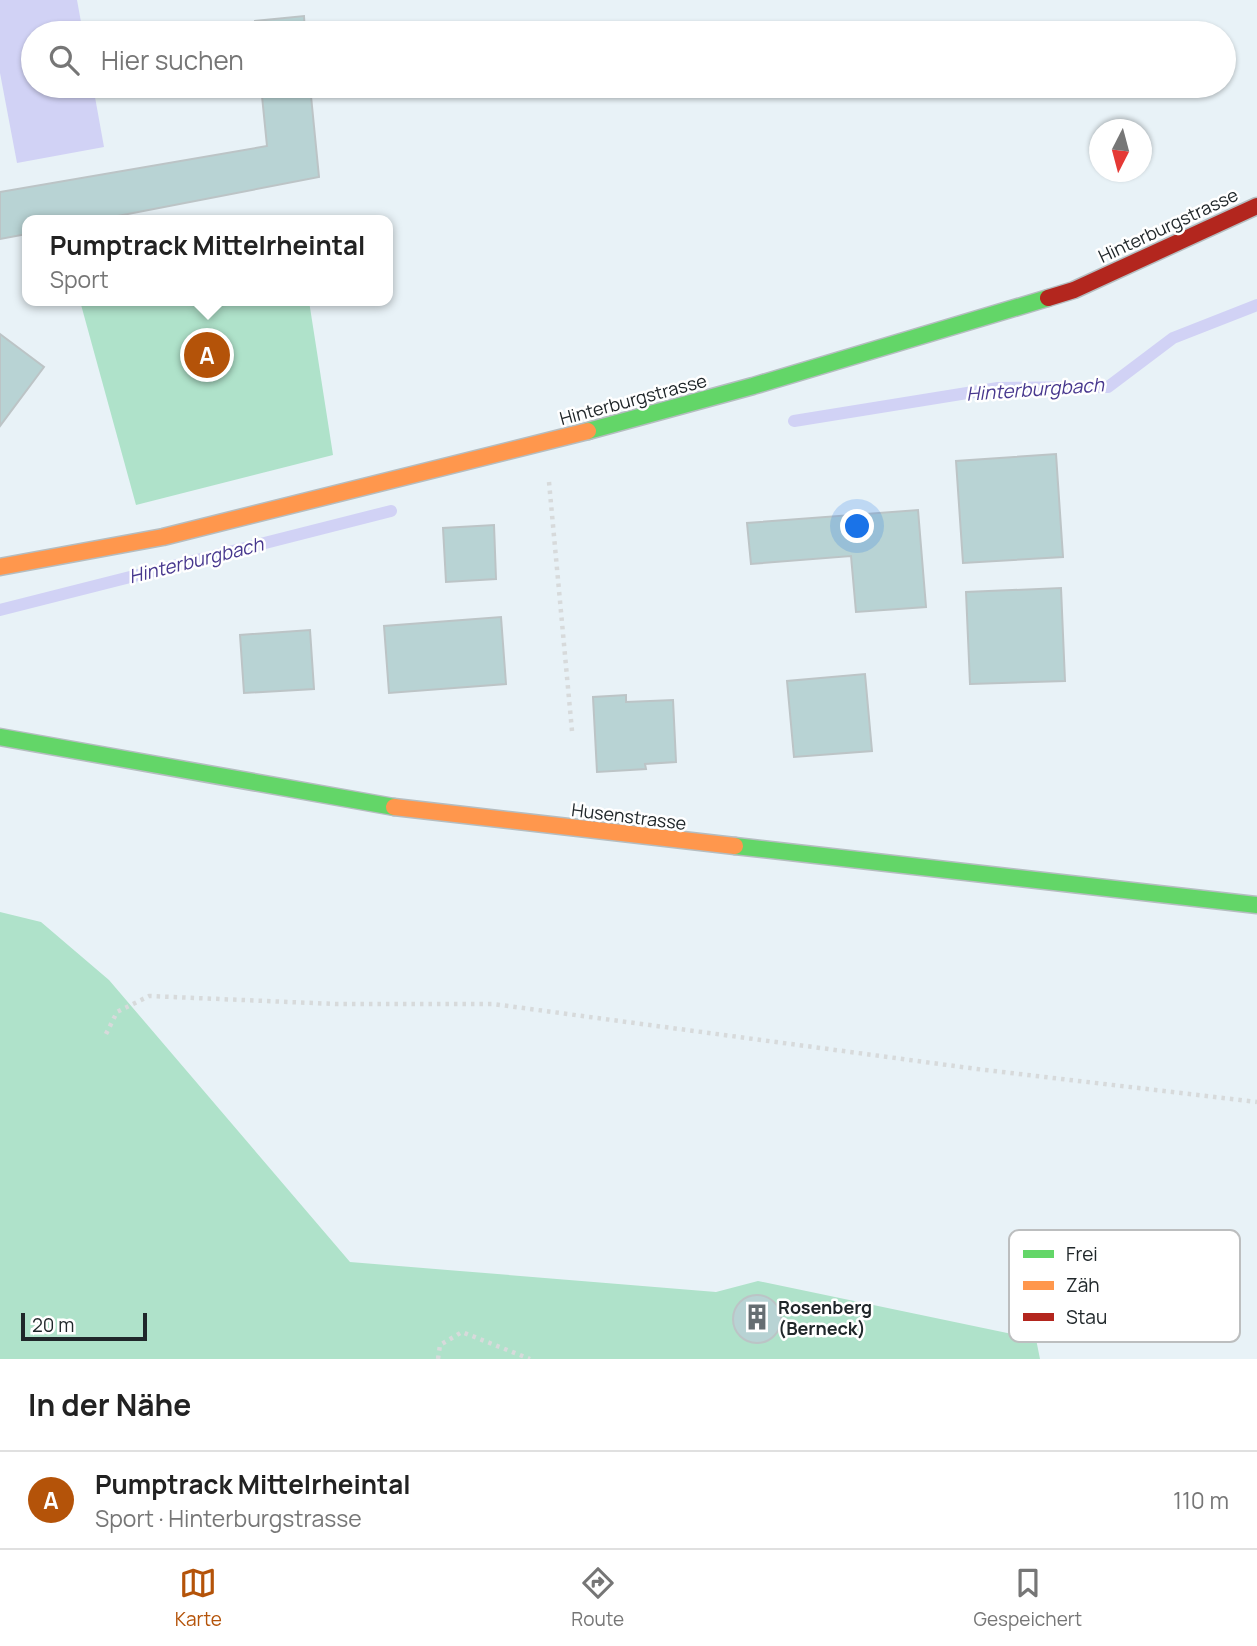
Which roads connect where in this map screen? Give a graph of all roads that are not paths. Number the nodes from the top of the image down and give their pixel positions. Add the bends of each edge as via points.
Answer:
1 (1257, 206) edge
2 (0, 567) edge
3 (0, 737) edge
4 (1257, 905) edge

1 - 2 street, Hinterburgstrasse via 1074,290 767,382 545,443 163,537
3 - 4 street, Husenstrasse via 383,806

